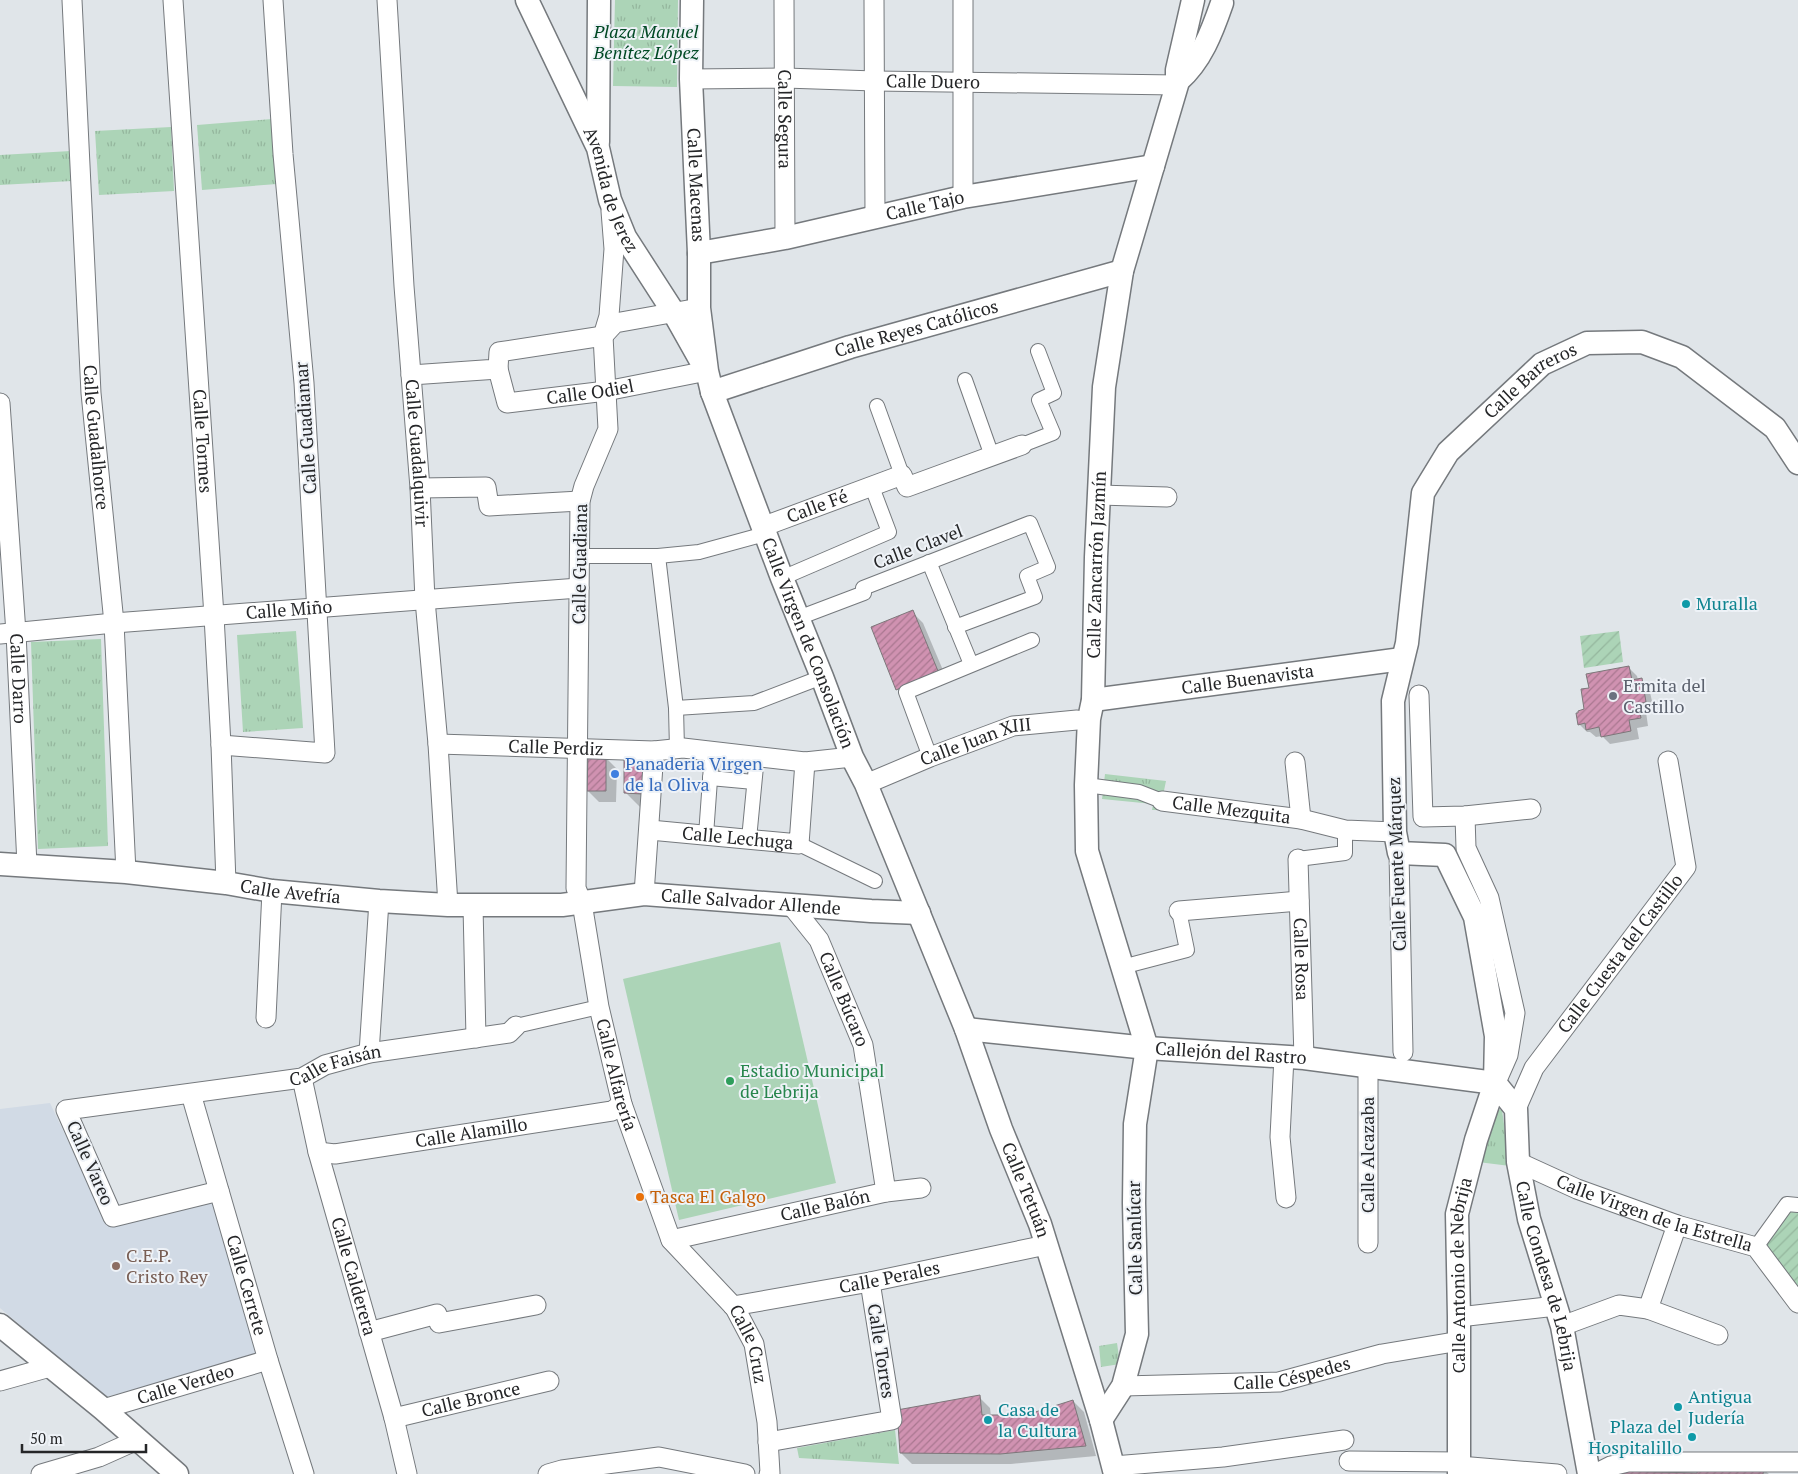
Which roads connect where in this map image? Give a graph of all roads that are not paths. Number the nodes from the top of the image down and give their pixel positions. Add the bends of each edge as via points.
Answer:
1 (72, 0) edge
2 (173, 0) edge
3 (273, 0) edge
4 (387, 0) edge
5 (527, 0) edge
6 (599, 0) edge
7 (692, 0) edge
8 (784, 0) edge
9 (874, 0) edge
10 (963, 0) edge
11 (1194, 0) edge
12 (1223, 2) edge
13 (785, 78) junction
14 (691, 79) junction
15 (875, 81) junction
16 (964, 81) junction
17 (1177, 83) junction
18 (598, 148) junction
19 (1153, 166) junction
20 (963, 197) junction
21 (610, 200) junction
22 (875, 217) junction
23 (785, 238) junction
24 (699, 253) junction
25 (1122, 271) junction
26 (699, 308) junction
27 (674, 313) junction
28 (603, 336) junction
29 (1038, 351) dead end
30 (498, 369) junction
31 (411, 375) junction
32 (965, 380) dead end
33 (709, 381) junction
34 (606, 391) junction
35 (0, 403) edge
36 (878, 406) dead end
37 (1022, 445) joint
38 (992, 456) junction
39 (1798, 464) edge
40 (905, 481) junction
41 (872, 487) junction
42 (420, 488) junction
43 (1099, 495) junction
44 (1167, 497) dead end
45 (580, 501) junction
46 (763, 531) junction
47 (580, 556) junction
48 (658, 556) junction
49 (929, 562) junction
50 (782, 578) junction
51 (579, 588) junction
52 (425, 600) junction
53 (317, 607) junction
54 (214, 616) junction
55 (798, 618) junction
56 (114, 623) junction
57 (955, 627) junction
58 (8, 633) edge
59 (1032, 640) dead end
60 (1402, 659) junction
61 (971, 664) junction
62 (822, 677) junction
63 (1419, 695) dead end
64 (676, 708) junction
65 (1086, 713) junction
66 (438, 744) junction
67 (221, 745) junction
68 (577, 748) junction
69 (677, 749) junction
70 (654, 751) junction
71 (712, 752) junction
72 (757, 756) junction
73 (852, 757) junction
74 (930, 757) junction
75 (1668, 761) dead end
76 (806, 762) junction
77 (1295, 762) dead end
78 (710, 778) junction
79 (754, 782) junction
80 (866, 784) junction
81 (1086, 785) junction
82 (1162, 801) joint
83 (1531, 809) dead end
84 (1465, 816) junction
85 (1301, 819) junction
86 (650, 830) junction
87 (1345, 830) junction
88 (706, 835) junction
89 (749, 839) junction
90 (1397, 843) junction
91 (799, 844) junction
92 (1298, 859) joint
93 (0, 864) edge
94 (27, 865) junction
95 (126, 872) junction
96 (875, 881) dead end
97 (226, 883) junction
98 (272, 890) junction
99 (644, 894) junction
100 (379, 901) junction
101 (1299, 902) junction
102 (582, 903) junction
103 (448, 905) junction
104 (791, 905) junction
105 (473, 906) junction
106 (1179, 910) joint
107 (919, 913) junction
108 (1122, 967) junction
109 (599, 1007) junction
110 (266, 1018) dead end
111 (516, 1026) joint
112 (966, 1029) junction
113 (476, 1038) junction
114 (1147, 1048) junction
115 (370, 1053) junction
116 (1294, 1058) junction
117 (1403, 1061) junction
118 (1368, 1067) junction
119 (302, 1078) junction
120 (1495, 1083) junction
121 (191, 1094) junction
122 (622, 1104) junction
123 (1516, 1108) junction
124 (66, 1110) joint
125 (318, 1152) junction
126 (1518, 1162) junction
127 (921, 1188) dead end
128 (219, 1191) junction
129 (886, 1192) junction
130 (1286, 1198) dead end
131 (1798, 1205) edge
132 (1677, 1225) junction
133 (671, 1240) junction
134 (1368, 1243) dead end
135 (1046, 1245) junction
136 (1756, 1247) junction
137 (870, 1282) junction
138 (1798, 1304) edge
139 (536, 1305) dead end
140 (733, 1306) junction
141 (1648, 1309) junction
142 (1559, 1316) junction
143 (1460, 1317) junction
144 (0, 1325) edge
145 (370, 1332) junction
146 (1718, 1335) dead end
147 (1460, 1341) junction
148 (268, 1360) junction
149 (50, 1367) junction
150 (0, 1381) edge
151 (549, 1381) dead end
152 (1123, 1386) junction
153 (103, 1409) junction
154 (394, 1418) junction
155 (1101, 1420) junction
156 (137, 1440) junction
157 (1344, 1440) joint
158 (768, 1442) junction
159 (1348, 1461) joint
160 (1798, 1462) edge
161 (102, 1466) edge
162 (1459, 1468) edge
163 (1115, 1470) edge
164 (41, 1474) edge
165 (177, 1474) edge
166 (304, 1474) edge
167 (407, 1474) edge
168 (548, 1474) edge
169 (745, 1474) edge
170 (771, 1474) edge
171 (1557, 1474) edge
172 (1590, 1474) edge
173 (1595, 1474) edge

1 - 56 street, Calle Guadalhorce via 91,393
2 - 54 street, Calle Tormes
3 - 53 street, Calle Guadiamar via 304,383
4 - 31 street, Calle Guadalquivir
5 - 18 street, Avenida de Jerez
6 - 18 street
7 - 14 street, Calle Macenas
8 - 13 street, Calle Segura
9 - 15 street
10 - 16 street
11 - 12 street via 1210,8
11 - 17 street, Calle Zancarrón Jazmín via 1177,70
12 - 17 street, Calle Zancarrón Jazmín via 1199,57
13 - 14 street, Calle Duero
13 - 15 street, Calle Duero
13 - 23 street, Calle Segura
14 - 24 street, Calle Macenas
15 - 16 street, Calle Duero
15 - 22 street
16 - 17 street, Calle Duero
16 - 20 street
17 - 19 street, Calle Zancarrón Jazmín
18 - 21 street, Avenida de Jerez
19 - 20 street, Calle Tajo
19 - 25 street, Calle Zancarrón Jazmín
20 - 22 street, Calle Tajo
21 - 27 street, Avenida de Jerez via 625,237
21 - 28 street, Calle Guadiana via 614,249 609,316
22 - 23 street, Calle Tajo
23 - 24 street, Calle Tajo
24 - 26 street, Calle Macenas
25 - 33 street, Calle Reyes Católicos via 850,347
25 - 43 street, Calle Zancarrón Jazmín via 1104,388
26 - 27 street
26 - 33 street, Calle Macenas
27 - 28 street via 616,323
27 - 33 street, Avenida de Jerez
28 - 30 street via 499,352
28 - 34 street, Calle Guadiana
29 - 37 street via 1054,393 1039,400 1053,434
30 - 31 street
30 - 34 street, Calle Odiel via 506,403
31 - 42 street, Calle Guadalquivir
32 - 38 street
33 - 34 street, Calle Odiel
33 - 46 street, Calle Virgen de Consolación
34 - 45 street, Calle Guadiana via 608,429
35 - 58 street, Calle Darro
36 - 40 street
37 - 38 street, Calle Fé
38 - 40 street, Calle Fé
39 - 60 street, Calle Barreros via 1775,428 1682,357 1642,342 1587,343 1542,364 1448,452 1423,493 1407,642
40 - 41 street, Calle Fé
41 - 46 street, Calle Fé
41 - 50 street via 889,532
42 - 45 street via 486,487 489,506
42 - 52 street, Calle Guadalquivir
43 - 44 street
43 - 65 street, Calle Zancarrón Jazmín
45 - 47 street, Calle Guadiana
46 - 48 street via 699,552
46 - 50 street, Calle Virgen de Consolación
47 - 48 street
47 - 51 street, Calle Guadiana
48 - 64 street
49 - 55 street, Calle Clavel via 862,588 864,593
49 - 57 street
49 - 57 street, Calle Clavel via 1030,523 1048,568 1027,576 1035,597
50 - 55 street, Calle Virgen de Consolación
51 - 52 street, Calle Miño
51 - 68 street, Calle Guadiana
52 - 53 street, Calle Miño
52 - 66 street, Calle Guadalquivir
53 - 54 street, Calle Miño
53 - 67 street, Calle Guadiamar via 325,753
54 - 56 street, Calle Miño
54 - 67 street, Calle Tormes
55 - 62 street, Calle Virgen de Consolación
56 - 58 street, Calle Miño
56 - 95 street, Calle Guadalhorce
57 - 61 street
58 - 94 street, Calle Darro
59 - 61 street
60 - 65 street, Calle Buenavista
60 - 90 street, Calle Fuente Márquez via 1393,700
61 - 74 street via 906,692
62 - 64 street via 754,703
62 - 73 street, Calle Virgen de Consolación
63 - 84 street via 1423,817
64 - 69 street
65 - 74 street, Calle Juan XIII via 1013,726
65 - 81 street, Calle Zancarrón Jazmín
66 - 68 street, Calle Perdiz
66 - 103 street, Calle Guadalquivir
67 - 97 street, Calle Tormes
68 - 70 street, Calle Perdiz
68 - 102 street, Calle Guadiana via 576,888
69 - 70 street, Calle Perdiz
69 - 71 street, Calle Perdiz
70 - 86 street
71 - 72 street, Calle Perdiz
71 - 78 street
72 - 76 street, Calle Perdiz
72 - 79 street
73 - 76 street, Calle Perdiz
73 - 80 street, Calle Virgen de Consolación
74 - 80 street, Calle Juan XIII
75 - 123 street, Calle Cuesta del Castillo via 1686,867 1534,1068
76 - 91 street
77 - 85 street, Calle Mezquita
78 - 79 street
78 - 88 street
79 - 89 street
80 - 107 street, Calle Virgen de Consolación
81 - 82 street via 1139,792
81 - 108 street, Calle Zancarrón Jazmín via 1087,851
82 - 85 street, Calle Mezquita
83 - 84 street
84 - 120 street via 1466,848 1489,898 1515,1013 1508,1055
85 - 87 street, Calle Mezquita
86 - 88 street, Calle Lechuga
86 - 99 street
87 - 90 street, Calle Mezquita
87 - 92 street via 1345,853
88 - 89 street, Calle Lechuga
89 - 91 street, Calle Lechuga
90 - 117 street, Calle Fuente Márquez
90 - 120 street, Calle Antonio de Nebrija via 1445,855 1475,917 1496,1036
91 - 96 street, Calle Lechuga
92 - 101 street, Calle Rosa
93 - 94 street, Calle Avefría
94 - 95 street, Calle Avefría
95 - 97 street, Calle Avefría
97 - 98 street, Calle Avefría
98 - 100 street, Calle Avefría
98 - 110 street
99 - 102 street, Calle Salvador Allende
99 - 104 street, Calle Salvador Allende
100 - 103 street, Calle Avefría
100 - 115 street
101 - 106 street
101 - 116 street, Calle Rosa
102 - 105 street, Calle Avefría
102 - 109 street, Calle Alfarería
103 - 105 street, Calle Avefría
104 - 107 street, Calle Salvador Allende
104 - 129 street, Calle Búcaro via 819,940 863,1045
105 - 113 street
106 - 108 street via 1187,950
107 - 112 street, Calle Tetuán
108 - 114 street, Calle Zancarrón Jazmín
109 - 111 street, Calle Faisán
109 - 122 street, Calle Alfarería
111 - 113 street, Calle Faisán via 509,1033
112 - 114 street, Callejón del Rastro
112 - 135 street, Calle Tetuán
113 - 115 street, Calle Faisán
114 - 116 street, Callejón del Rastro
114 - 152 street, Calle Sanlúcar via 1135,1124 1137,1334
115 - 119 street, Calle Faisán via 325,1065
116 - 118 street, Callejón del Rastro
116 - 130 street, Calle Rosa via 1280,1137
117 - 118 street, Callejón del Rastro
117 - 120 street, Callejón del Rastro
118 - 134 street, Calle Alcazaba
119 - 121 street, Calle Faisán
119 - 125 street, Calle Calderera
120 - 123 street
120 - 143 street, Calle Antonio de Nebrija via 1457,1214
121 - 124 street, Calle Faisán
121 - 128 street, Calle Cerrete
122 - 125 street, Calle Alamillo via 612,1111 334,1154
122 - 133 street, Calle Alfarería
123 - 126 street, Calle Condesa de Lebrija
124 - 128 street, Calle Vareo via 113,1217
125 - 145 street, Calle Calderera
126 - 132 street, Calle Virgen de la Estrella via 1577,1190
126 - 142 street, Calle Condesa de Lebrija via 1529,1219
127 - 129 street, Calle Balón
128 - 148 street, Calle Cerrete
129 - 133 street, Calle Balón
131 - 136 street via 1787,1204
132 - 136 street, Calle Virgen de la Estrella
132 - 141 street
133 - 140 street, Calle Cruz
135 - 137 street, Calle Perales
135 - 155 street, Calle Tetuán
136 - 138 street, Calle Virgen de la Estrella
137 - 140 street, Calle Perales
137 - 158 street, Calle Torres via 892,1420
139 - 145 street via 439,1323 437,1314
140 - 158 street, Calle Cruz via 754,1344
141 - 142 street via 1619,1305
141 - 146 street
142 - 143 street
142 - 172 street, Calle Condesa de Lebrija
143 - 147 street, Calle Antonio de Nebrija
144 - 149 street
145 - 154 street, Calle Calderera
147 - 152 street, Calle Céspedes via 1382,1354 1279,1382
147 - 162 street, Calle Antonio de Nebrija
148 - 153 street, Calle Verdeo
148 - 166 street, Calle Cerrete
149 - 150 street
149 - 153 street
151 - 154 street, Calle Bronce
152 - 155 street, Calle Sanlúcar
153 - 156 street
154 - 167 street, Calle Calderera
155 - 163 street, Calle Tetuán
156 - 161 street
156 - 165 street
157 - 159 street
157 - 163 street
158 - 170 street, Calle Cruz
159 - 162 street
160 - 173 street via 1628,1462
161 - 164 street
162 - 171 street
168 - 169 street via 659,1457

